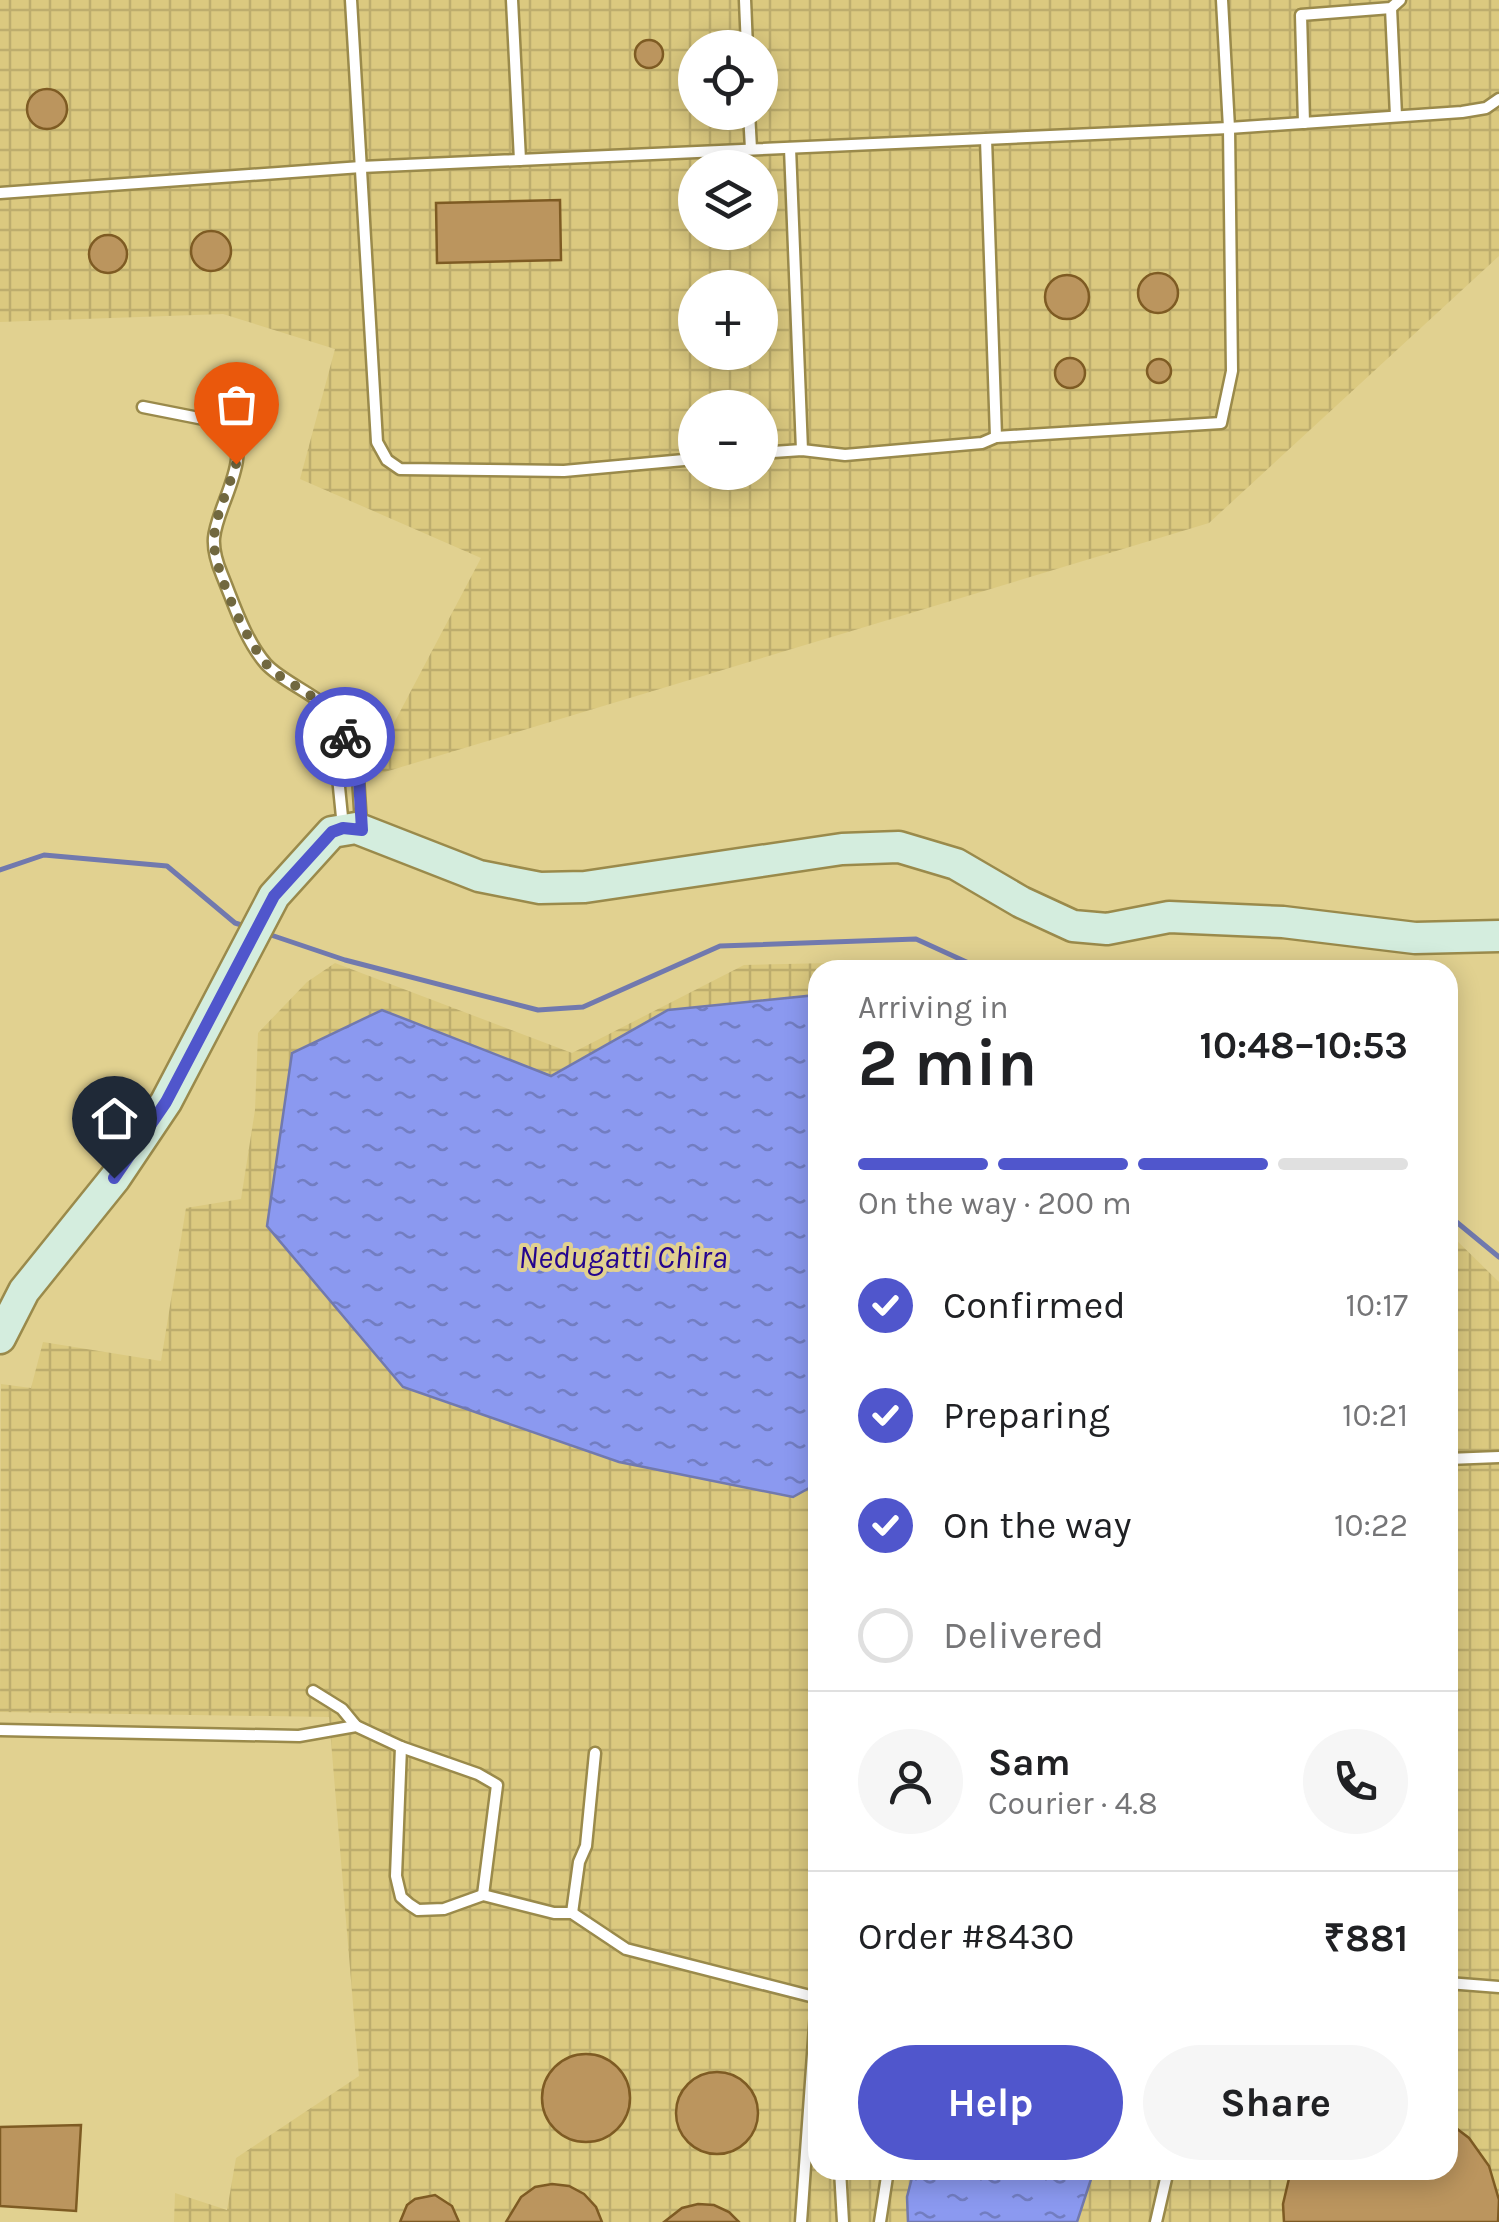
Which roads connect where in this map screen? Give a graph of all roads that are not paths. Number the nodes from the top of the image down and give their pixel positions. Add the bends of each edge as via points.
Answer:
1 (350, 0) edge
2 (512, 0) edge
3 (745, 0) edge
4 (1222, 0) edge
5 (1396, 4) edge
6 (746, 30) edge
7 (1499, 99) edge
8 (1396, 116) junction
9 (1304, 123) junction
10 (1228, 128) junction
11 (750, 130) edge
12 (986, 139) junction
13 (790, 148) junction
14 (751, 149) junction
15 (520, 160) junction
16 (361, 167) junction
17 (0, 194) edge
18 (143, 406) dead end
19 (996, 437) junction
20 (802, 450) junction
21 (778, 452) edge
22 (678, 461) edge
23 (347, 756) junction
24 (352, 829) junction
25 (1499, 936) edge
26 (0, 1338) edge
27 (1499, 1457) edge
28 (1458, 1459) edge
29 (313, 1692) dead end
30 (356, 1726) junction
31 (0, 1730) edge
32 (401, 1748) junction
33 (594, 1753) dead end
34 (483, 1895) junction
35 (572, 1913) junction
36 (1458, 1983) edge
37 (1499, 1987) edge
38 (808, 1996) edge
39 (808, 2124) edge
40 (841, 2180) edge
41 (886, 2180) edge
42 (1166, 2180) edge
43 (801, 2222) edge
44 (843, 2222) edge
45 (880, 2222) edge
46 (1156, 2222) edge

1 - 16 lane
2 - 15 lane
3 - 6 lane
4 - 10 lane
5 - 8 lane
5 - 9 lane via 1300,15
7 - 8 lane via 1486,108
8 - 9 lane
9 - 10 lane
10 - 12 lane
10 - 19 lane via 1232,370 1221,423
11 - 14 lane
12 - 13 lane
12 - 19 lane
13 - 14 lane
13 - 20 lane
14 - 15 lane
15 - 16 lane
16 - 17 lane
16 - 22 lane via 377,442 387,460 400,469 564,471
18 - 23 lane via 224,423 233,431 236,464 214,536 215,555 255,650 334,713
19 - 20 lane via 845,455
20 - 21 lane
23 - 24 lane via 337,768
23 - 24 lane via 358,762
24 - 25 main road via 479,876 540,888 899,847 956,864 1074,926 1169,918 1283,922 1415,938
24 - 26 main road via 332,832 274,896 166,1102 24,1291
27 - 28 lane
29 - 30 lane
30 - 31 lane via 299,1736
30 - 32 lane
32 - 34 lane via 497,1785
32 - 34 lane via 401,1897 418,1910 431,1910
33 - 35 lane
34 - 35 lane
35 - 38 lane via 626,1949
36 - 37 lane
39 - 43 lane
40 - 44 lane
41 - 45 lane
42 - 46 lane

